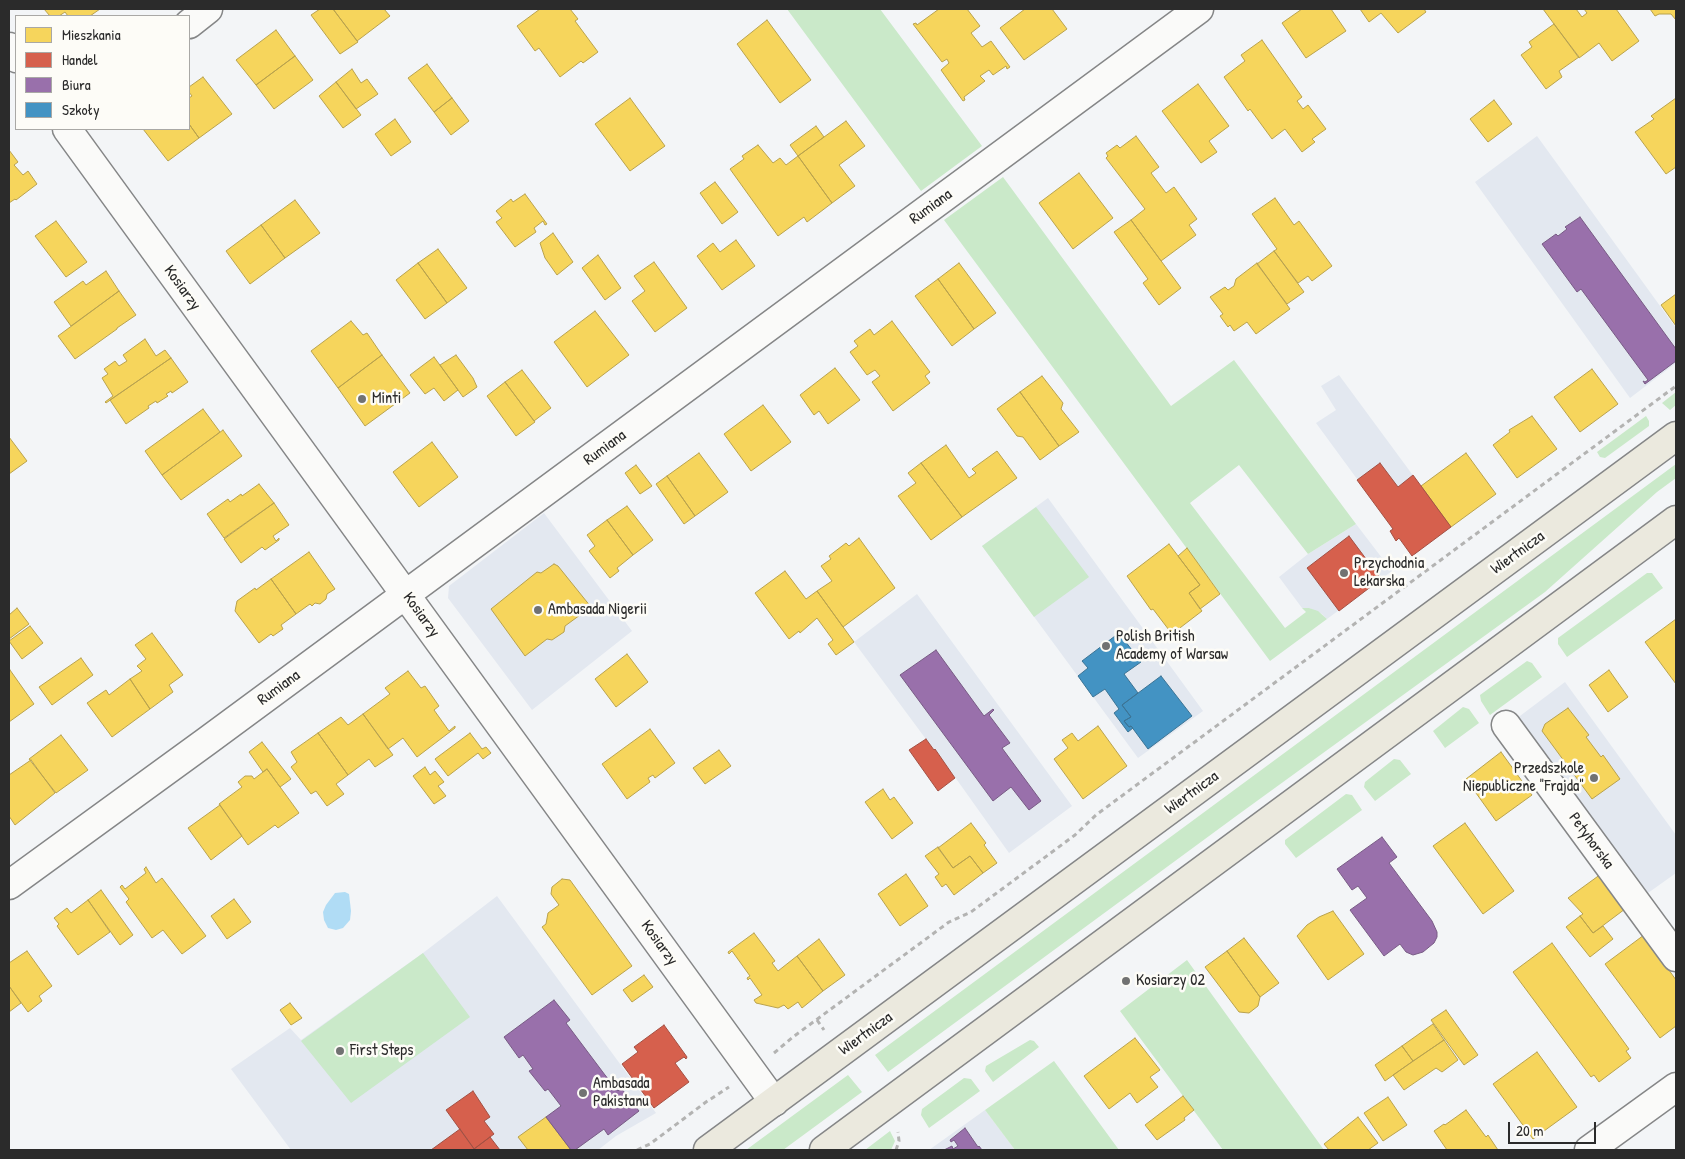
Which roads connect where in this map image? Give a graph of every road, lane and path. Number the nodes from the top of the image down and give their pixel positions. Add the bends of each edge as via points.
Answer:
1 (208, 9) edge
2 (1199, 9) edge
3 (190, 23) edge
4 (68, 130) edge
5 (1676, 386) edge
6 (1676, 436) edge
7 (1676, 520) edge
8 (406, 595) junction
9 (1506, 725) dead end
10 (9, 885) edge
11 (1676, 957) edge
12 (769, 1058) dead end
13 (735, 1084) dead end
14 (1676, 1088) edge
15 (774, 1102) junction
16 (894, 1125) dead end
17 (637, 1150) edge
18 (708, 1150) edge
19 (824, 1150) edge
20 (896, 1150) edge
21 (1589, 1150) edge

1 - 3 street
2 - 8 street, Rumiana
4 - 8 street, Kosiarzy
5 - 12 path via 1104,809 1067,841 970,912 949,922
6 - 15 main road, Wiertnicza
7 - 19 main road
8 - 10 street, Rumiana
8 - 15 street, Kosiarzy
9 - 11 street, Petyhorska
13 - 17 path
14 - 21 street
15 - 18 main road, Wiertnicza
16 - 20 path via 899,1141

